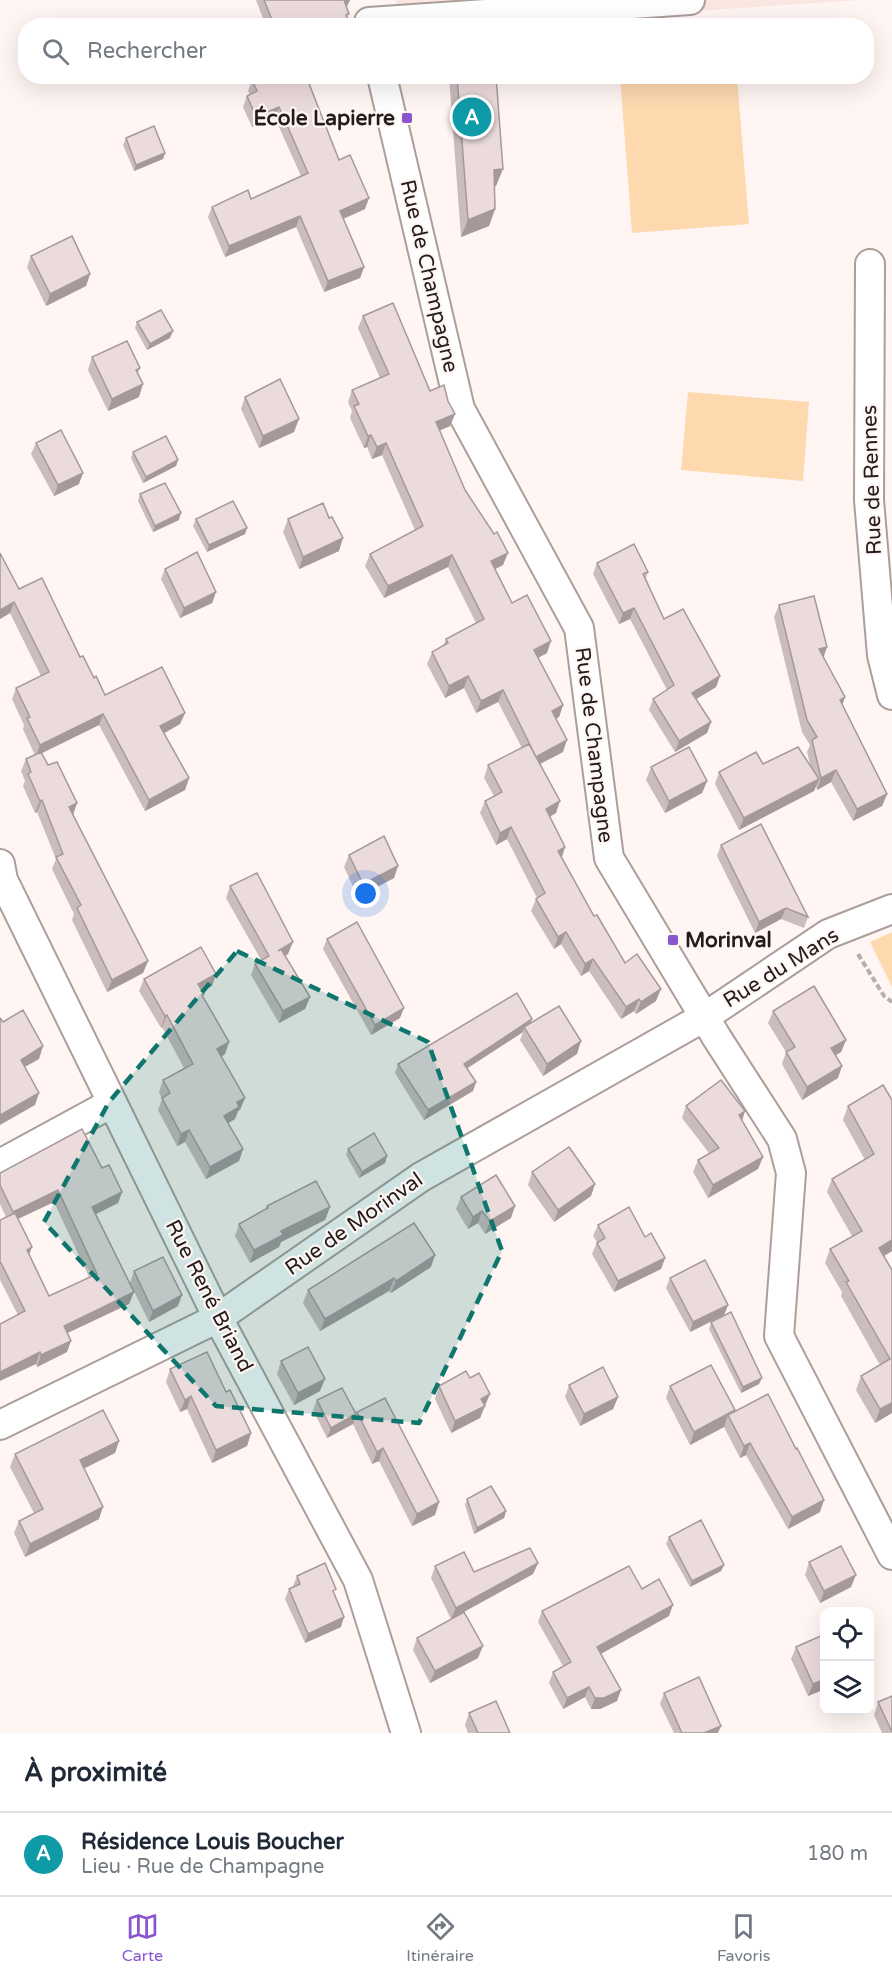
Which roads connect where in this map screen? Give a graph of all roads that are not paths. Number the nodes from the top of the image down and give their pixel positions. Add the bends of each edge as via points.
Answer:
1 (690, 0) edge
2 (368, 16) edge
3 (384, 84) edge
4 (870, 264) dead end
5 (892, 695) edge
6 (0, 864) edge
7 (892, 909) edge
8 (705, 1016) junction
9 (112, 1103) junction
10 (0, 1164) edge
11 (218, 1318) junction
12 (0, 1425) edge
13 (892, 1555) edge
14 (406, 1733) edge

1 - 2 street
3 - 8 street, Rue de Champagne via 460,409 579,628 609,858
4 - 5 street, Rue de Rennes via 869,500 882,655
6 - 9 street, Rue René Briand via 3,880
7 - 8 street, Rue du Mans via 828,934
8 - 11 street, Rue de Morinval via 421,1177
8 - 13 street, Rue de Champagne via 782,1139 792,1173 779,1336
9 - 10 street
9 - 11 street, Rue René Briand
11 - 12 street, Rue de Morinval
11 - 14 street, Rue René Briand via 358,1580

